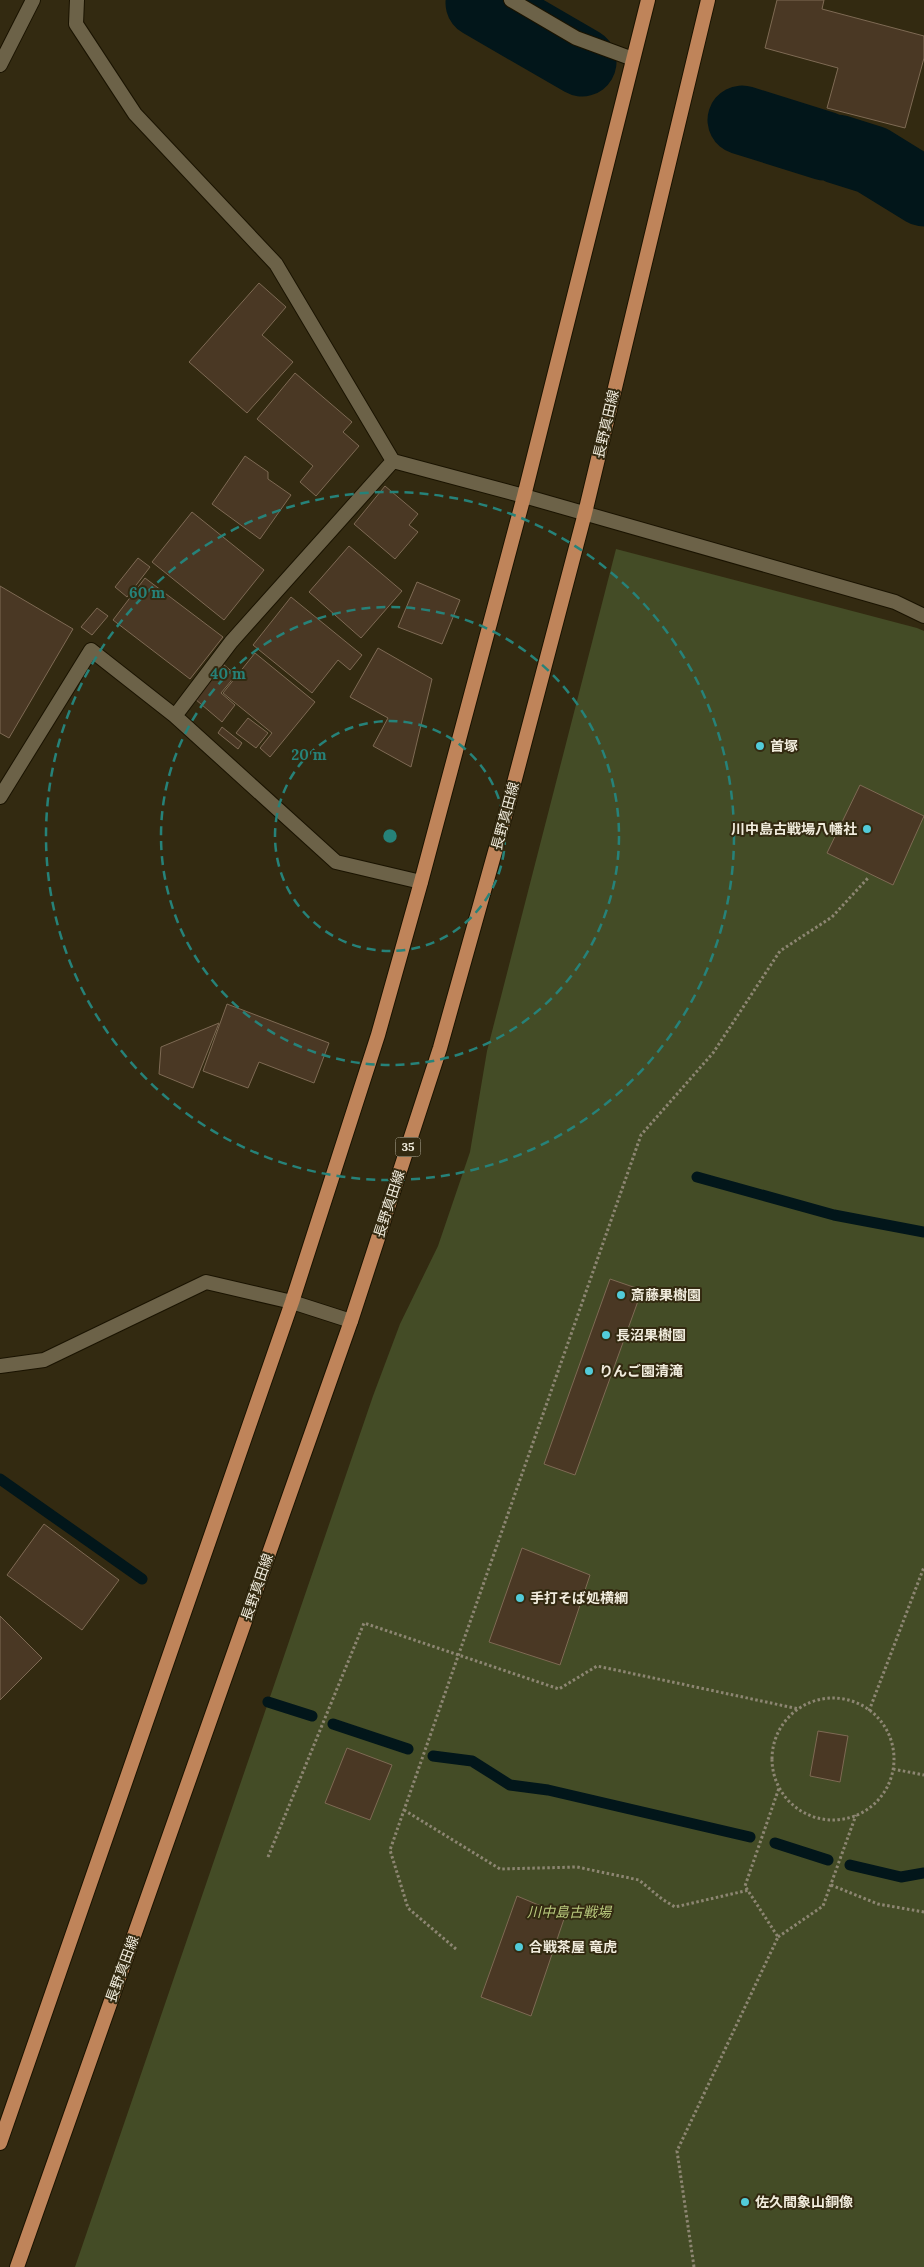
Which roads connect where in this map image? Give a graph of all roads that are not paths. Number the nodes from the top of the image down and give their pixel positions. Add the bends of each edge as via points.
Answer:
1 (32, 0) edge
2 (77, 0) edge
3 (511, 0) edge
4 (648, 0) edge
5 (708, 0) edge
6 (633, 59) junction
7 (0, 65) edge
8 (393, 461) junction
9 (524, 496) junction
10 (585, 512) junction
11 (924, 616) edge
12 (174, 716) junction
13 (0, 797) edge
14 (421, 882) junction
15 (292, 1302) junction
16 (351, 1321) junction
17 (0, 1366) edge
18 (0, 2143) edge
19 (17, 2267) edge

1 - 7 street
2 - 8 street via 76,24 135,114 276,264
3 - 6 street via 576,38
4 - 6 main road
5 - 10 main road, 長野真田線 / 35
6 - 9 main road
8 - 9 street
8 - 12 street via 231,642
9 - 10 street
9 - 14 main road
10 - 11 street via 896,602
10 - 16 main road, 長野真田線 / 35 via 440,1048
12 - 13 street via 91,650
12 - 14 street via 336,862
14 - 15 main road via 378,1035
15 - 16 street
15 - 17 street via 206,1282 44,1360
15 - 18 main road
16 - 19 main road, 長野真田線 / 35

